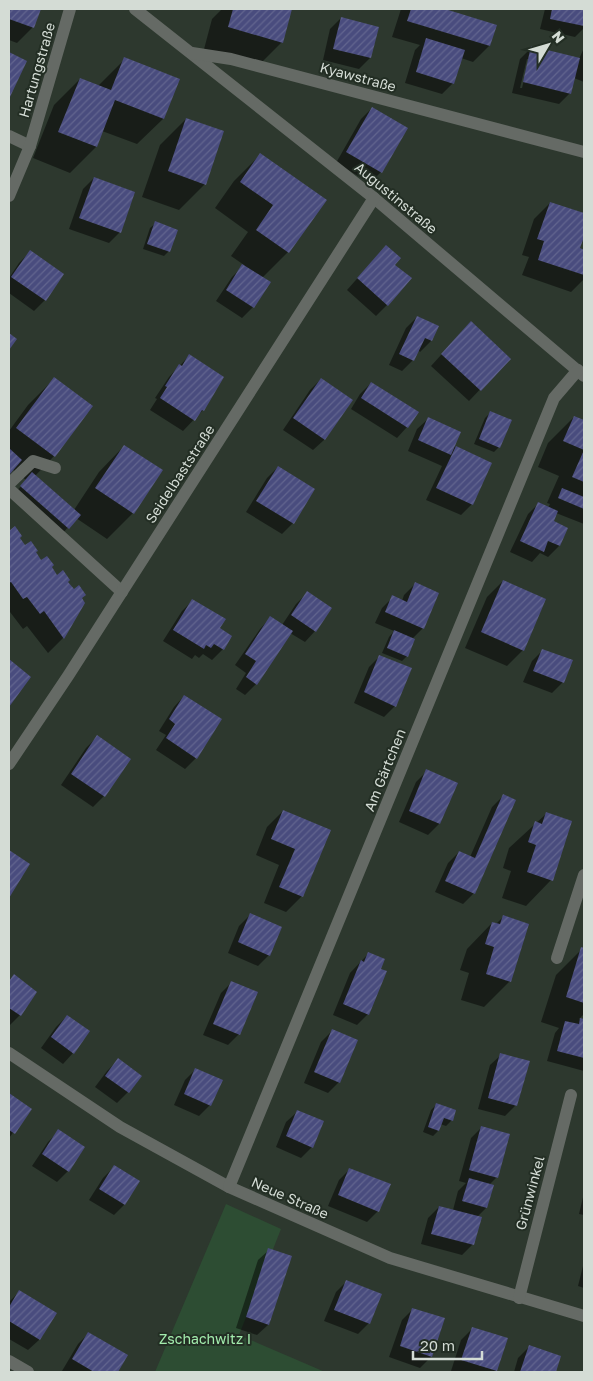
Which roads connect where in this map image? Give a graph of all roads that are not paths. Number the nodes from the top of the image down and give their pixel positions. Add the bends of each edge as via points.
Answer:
1 (70, 9) edge
2 (135, 9) edge
3 (192, 53) junction
4 (9, 136) edge
5 (30, 146) junction
6 (584, 152) edge
7 (9, 196) edge
8 (374, 198) junction
9 (581, 373) edge
10 (55, 468) dead end
11 (9, 484) edge
12 (9, 489) edge
13 (122, 592) junction
14 (9, 764) edge
15 (584, 875) edge
16 (557, 958) dead end
17 (9, 1053) edge
18 (571, 1096) dead end
19 (229, 1187) junction
20 (519, 1298) junction
21 (584, 1316) edge
22 (9, 1361) edge
23 (28, 1372) edge

1 - 5 street, Hartungstraße
2 - 3 street, Kyawstraße
3 - 6 street, Kyawstraße via 231,59
3 - 8 street, Augustinstraße
4 - 5 street
5 - 7 street, Hartungstraße
8 - 9 street, Augustinstraße
8 - 13 street, Seidelbaststraße
9 - 19 street, Am Gärtchen via 554,398
10 - 11 street via 33,461
12 - 13 street
13 - 14 street, Seidelbaststraße
15 - 16 street
17 - 19 street, Neue Straße via 120,1127
18 - 20 street, Grünwinkel
19 - 20 street, Neue Straße via 390,1258
20 - 21 street, Neue Straße
22 - 23 street

